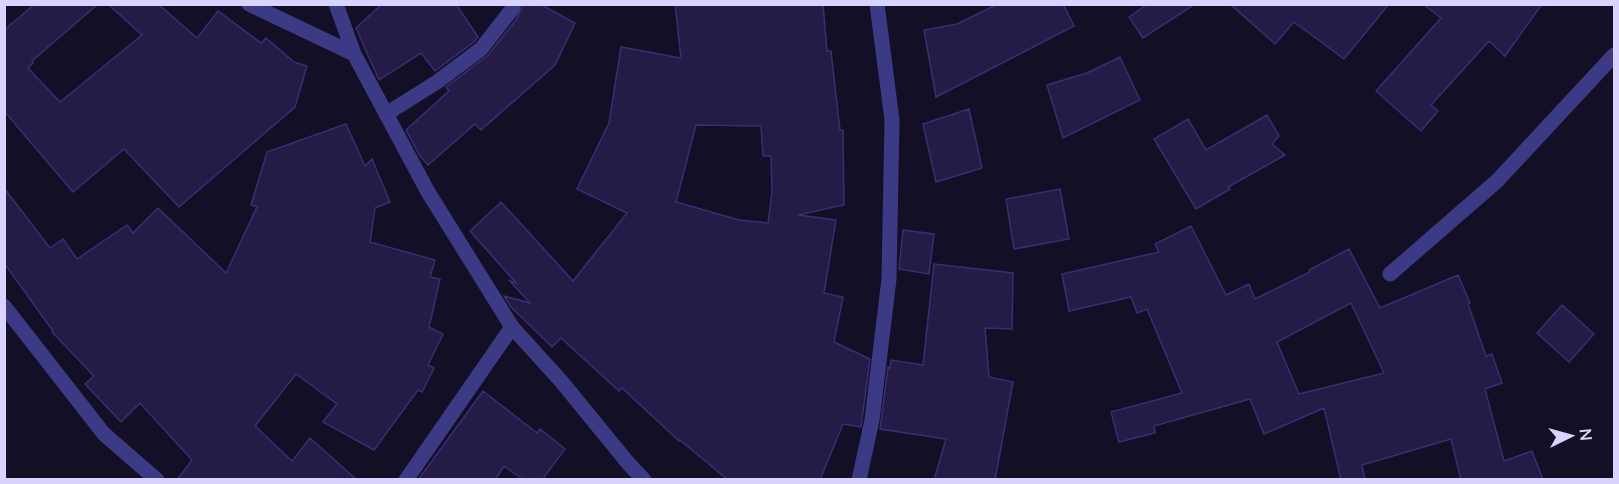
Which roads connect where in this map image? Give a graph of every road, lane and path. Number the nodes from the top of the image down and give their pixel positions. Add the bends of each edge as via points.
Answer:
1 (249, 4) edge
2 (336, 4) edge
3 (513, 4) edge
4 (876, 4) edge
5 (354, 54) junction
6 (1614, 55) edge
7 (386, 114) junction
8 (1390, 274) dead end
9 (4, 306) edge
10 (512, 327) junction
11 (157, 480) edge
12 (406, 480) edge
13 (644, 480) edge
14 (859, 480) edge

1 - 5 street
2 - 5 street
3 - 7 street via 481,49
4 - 14 street via 892,120 889,279 872,420
5 - 7 street
6 - 8 street via 1497,181
7 - 10 street via 428,192
9 - 11 street via 104,434
10 - 12 street
10 - 13 street

